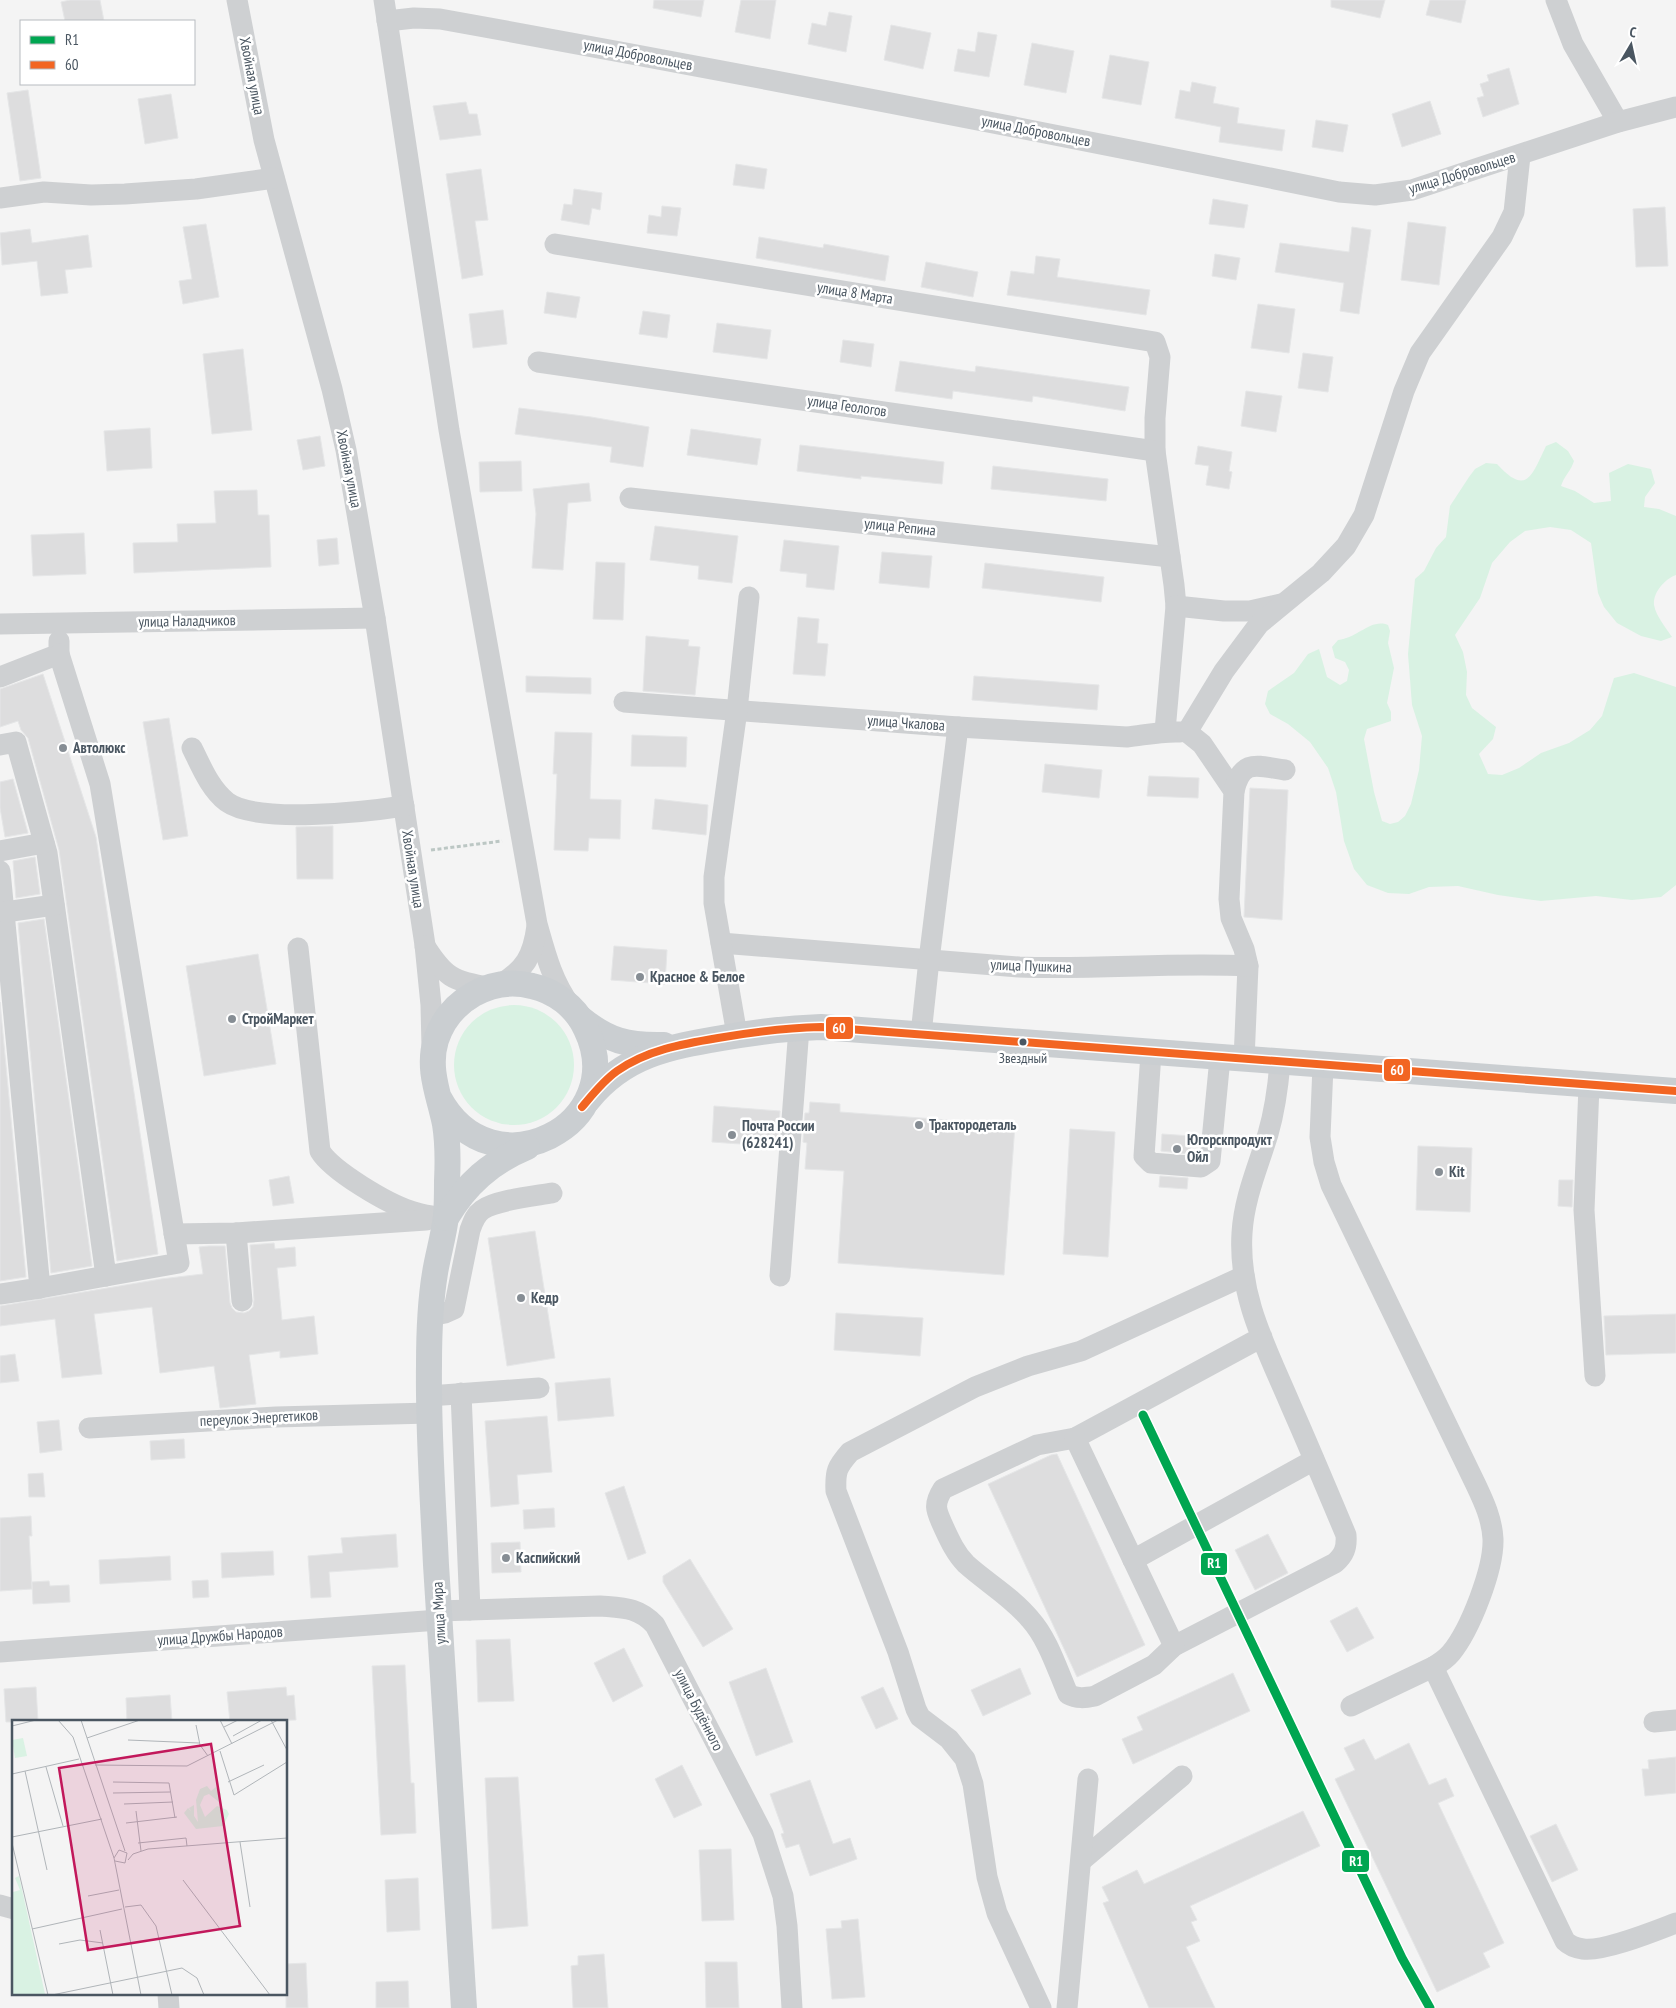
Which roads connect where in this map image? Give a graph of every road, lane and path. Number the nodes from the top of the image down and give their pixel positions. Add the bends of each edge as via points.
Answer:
1 (238, 0) edge
2 (384, 0) edge
3 (1556, 0) edge
4 (387, 21) junction
5 (1676, 107) edge
6 (1618, 122) junction
7 (1520, 156) junction
8 (274, 178) junction
9 (0, 198) edge
10 (555, 244) dead end
11 (538, 362) dead end
12 (1155, 451) junction
13 (630, 498) dead end
14 (1170, 557) junction
15 (749, 597) dead end
16 (1281, 604) junction
17 (1176, 606) junction
18 (375, 618) junction
19 (0, 624) edge
20 (59, 624) junction
21 (59, 654) junction
22 (0, 677) edge
23 (624, 702) dead end
24 (738, 710) junction
25 (958, 727) junction
26 (1165, 731) junction
27 (1187, 732) junction
28 (0, 744) edge
29 (192, 748) dead end
30 (1285, 770) dead end
31 (1234, 791) junction
32 (404, 806) junction
33 (522, 838) junction
34 (44, 843) junction
35 (0, 851) edge
36 (411, 853) junction
37 (0, 871) edge
38 (54, 905) junction
39 (5, 912) junction
40 (537, 924) junction
41 (721, 942) junction
42 (425, 946) junction
43 (298, 948) dead end
44 (928, 960) junction
45 (1248, 966) junction
46 (494, 986) junction
47 (577, 1014) junction
48 (799, 1028) junction
49 (921, 1034) junction
50 (737, 1035) junction
51 (682, 1044) junction
52 (1150, 1053) junction
53 (432, 1056) junction
54 (1232, 1059) junction
55 (1280, 1063) junction
56 (1323, 1066) junction
57 (1589, 1086) junction
58 (1676, 1092) edge
59 (439, 1098) junction
60 (582, 1108) junction
61 (543, 1140) junction
62 (552, 1193) dead end
63 (446, 1219) junction
64 (236, 1233) junction
65 (174, 1234) junction
66 (106, 1276) junction
67 (780, 1276) dead end
68 (1244, 1276) junction
69 (40, 1288) junction
70 (0, 1294) edge
71 (242, 1301) dead end
72 (430, 1316) junction
73 (1262, 1337) junction
74 (1595, 1376) dead end
75 (539, 1388) dead end
76 (461, 1393) junction
77 (429, 1404) junction
78 (89, 1428) dead end
79 (1075, 1438) junction
80 (1314, 1460) junction
81 (1133, 1560) junction
82 (470, 1610) junction
83 (439, 1616) junction
84 (1174, 1646) junction
85 (0, 1652) edge
86 (1433, 1667) junction
87 (1351, 1706) dead end
88 (1676, 1720) edge
89 (1654, 1722) dead end
90 (1182, 1776) dead end
91 (1088, 1779) dead end
92 (1081, 1861) junction
93 (1676, 1923) edge
94 (464, 2008) edge
95 (792, 2008) edge
96 (1041, 2008) edge
97 (1067, 2008) edge

1 - 8 street, Хвойная улица
2 - 4 street
3 - 6 street via 1573,44
4 - 7 street, улица Добровольцев via 440,20 589,46 1339,192 1375,195 1412,190
4 - 33 street via 449,430
5 - 6 street, улица Добровольцев
6 - 7 street, улица Добровольцев
7 - 16 street via 1514,212 1502,237 1420,353 1404,390 1364,515 1346,546 1321,573
8 - 9 street via 196,189 90,195 44,192
8 - 18 street, Хвойная улица via 332,389 346,450
10 - 12 street, улица 8 Марта via 1155,342 1160,357
11 - 12 street, улица Геологов
12 - 14 street
13 - 14 street, улица Репина
14 - 17 street
15 - 24 street
16 - 17 street via 1250,611
16 - 27 street via 1259,624 1224,671
17 - 26 street
18 - 20 street, улица Наладчиков
18 - 32 street, Хвойная улица
19 - 20 street, улица Наладчиков
20 - 21 street
21 - 22 street
21 - 65 street via 100,784
23 - 24 street, улица Чкалова
24 - 25 street, улица Чкалова
24 - 41 street via 714,877 714,903
25 - 26 street, улица Чкалова via 1127,737
25 - 44 street
26 - 27 street, улица Чкалова
27 - 31 street via 1202,744
28 - 34 street via 16,742
29 - 32 street via 216,792 242,810 267,815 361,812
30 - 31 street via 1257,766 1246,768 1238,776
31 - 45 street via 1229,899 1231,918
32 - 36 street, Хвойная улица
33 - 36 path
33 - 40 street
34 - 35 street
34 - 38 street
36 - 42 street, Хвойная улица
37 - 39 street
38 - 39 street
38 - 66 street
39 - 69 street
40 - 46 street via 535,941 525,964 518,973
40 - 47 street via 557,986
41 - 44 street, улица Пушкина
41 - 50 street
42 - 46 street via 435,962 454,979 462,983
42 - 53 street, Хвойная улица
43 - 63 street via 320,1151 325,1160 386,1200 410,1211
44 - 45 street, улица Пушкина via 1059,968 1196,964
44 - 49 street
45 - 54 street
46 - 47 main road via 522,984 544,989 558,996
46 - 53 main road via 465,999 450,1013 437,1036
47 - 51 main road via 594,1030 611,1039 638,1044
47 - 60 main road via 588,1033 594,1058 592,1084
48 - 49 main road
48 - 50 main road
48 - 67 street
49 - 52 main road
50 - 51 main road
51 - 60 main road via 645,1056 618,1071
52 - 54 main road
52 - 54 street via 1144,1156 1151,1163 1201,1167 1210,1161
53 - 59 main road via 433,1078
54 - 55 main road
55 - 56 main road
55 - 68 street via 1276,1101 1247,1197 1242,1231
56 - 57 main road
56 - 86 street via 1320,1137 1331,1185 1476,1484 1492,1526 1493,1553 1480,1597 1456,1646
57 - 58 main road
57 - 74 street via 1584,1210
59 - 61 main road via 460,1126 483,1140 510,1146
59 - 63 main road via 448,1143
60 - 61 main road via 563,1129
61 - 63 main road via 485,1169 468,1186
62 - 72 street via 482,1210 470,1230 454,1309
63 - 64 street
63 - 72 main road, улица Мира
64 - 65 street
64 - 71 street
65 - 66 street via 179,1263
66 - 69 street
68 - 73 street via 1252,1313
68 - 96 street via 1081,1351 1028,1366 975,1387 850,1452 838,1466 835,1476 836,1491 898,1652 916,1709 920,1717 949,1739 965,1759 987,1877 997,1912
69 - 70 street
72 - 77 main road, улица Мира
73 - 79 street
73 - 80 street
75 - 76 street, переулок Энергетиков
76 - 77 street, переулок Энергетиков
76 - 82 street
77 - 78 street, переулок Энергетиков
77 - 83 main road, улица Мира
79 - 81 street
79 - 84 street via 1037,1445 943,1490 935,1506 954,1548 966,1564 1015,1602 1040,1631 1068,1694 1074,1697 1095,1696 1154,1665
80 - 81 street
80 - 84 street via 1346,1535 1343,1556
81 - 84 street
82 - 83 street, улица Будённого
82 - 95 street, улица Будённого via 600,1606 637,1610 655,1625 766,1842 783,1896
83 - 85 street, улица Дружбы Народов
83 - 94 main road, улица Мира
86 - 87 street
86 - 93 street via 1565,1941 1576,1948 1592,1949 1636,1938
88 - 89 street
90 - 92 street
91 - 92 street
92 - 97 street

